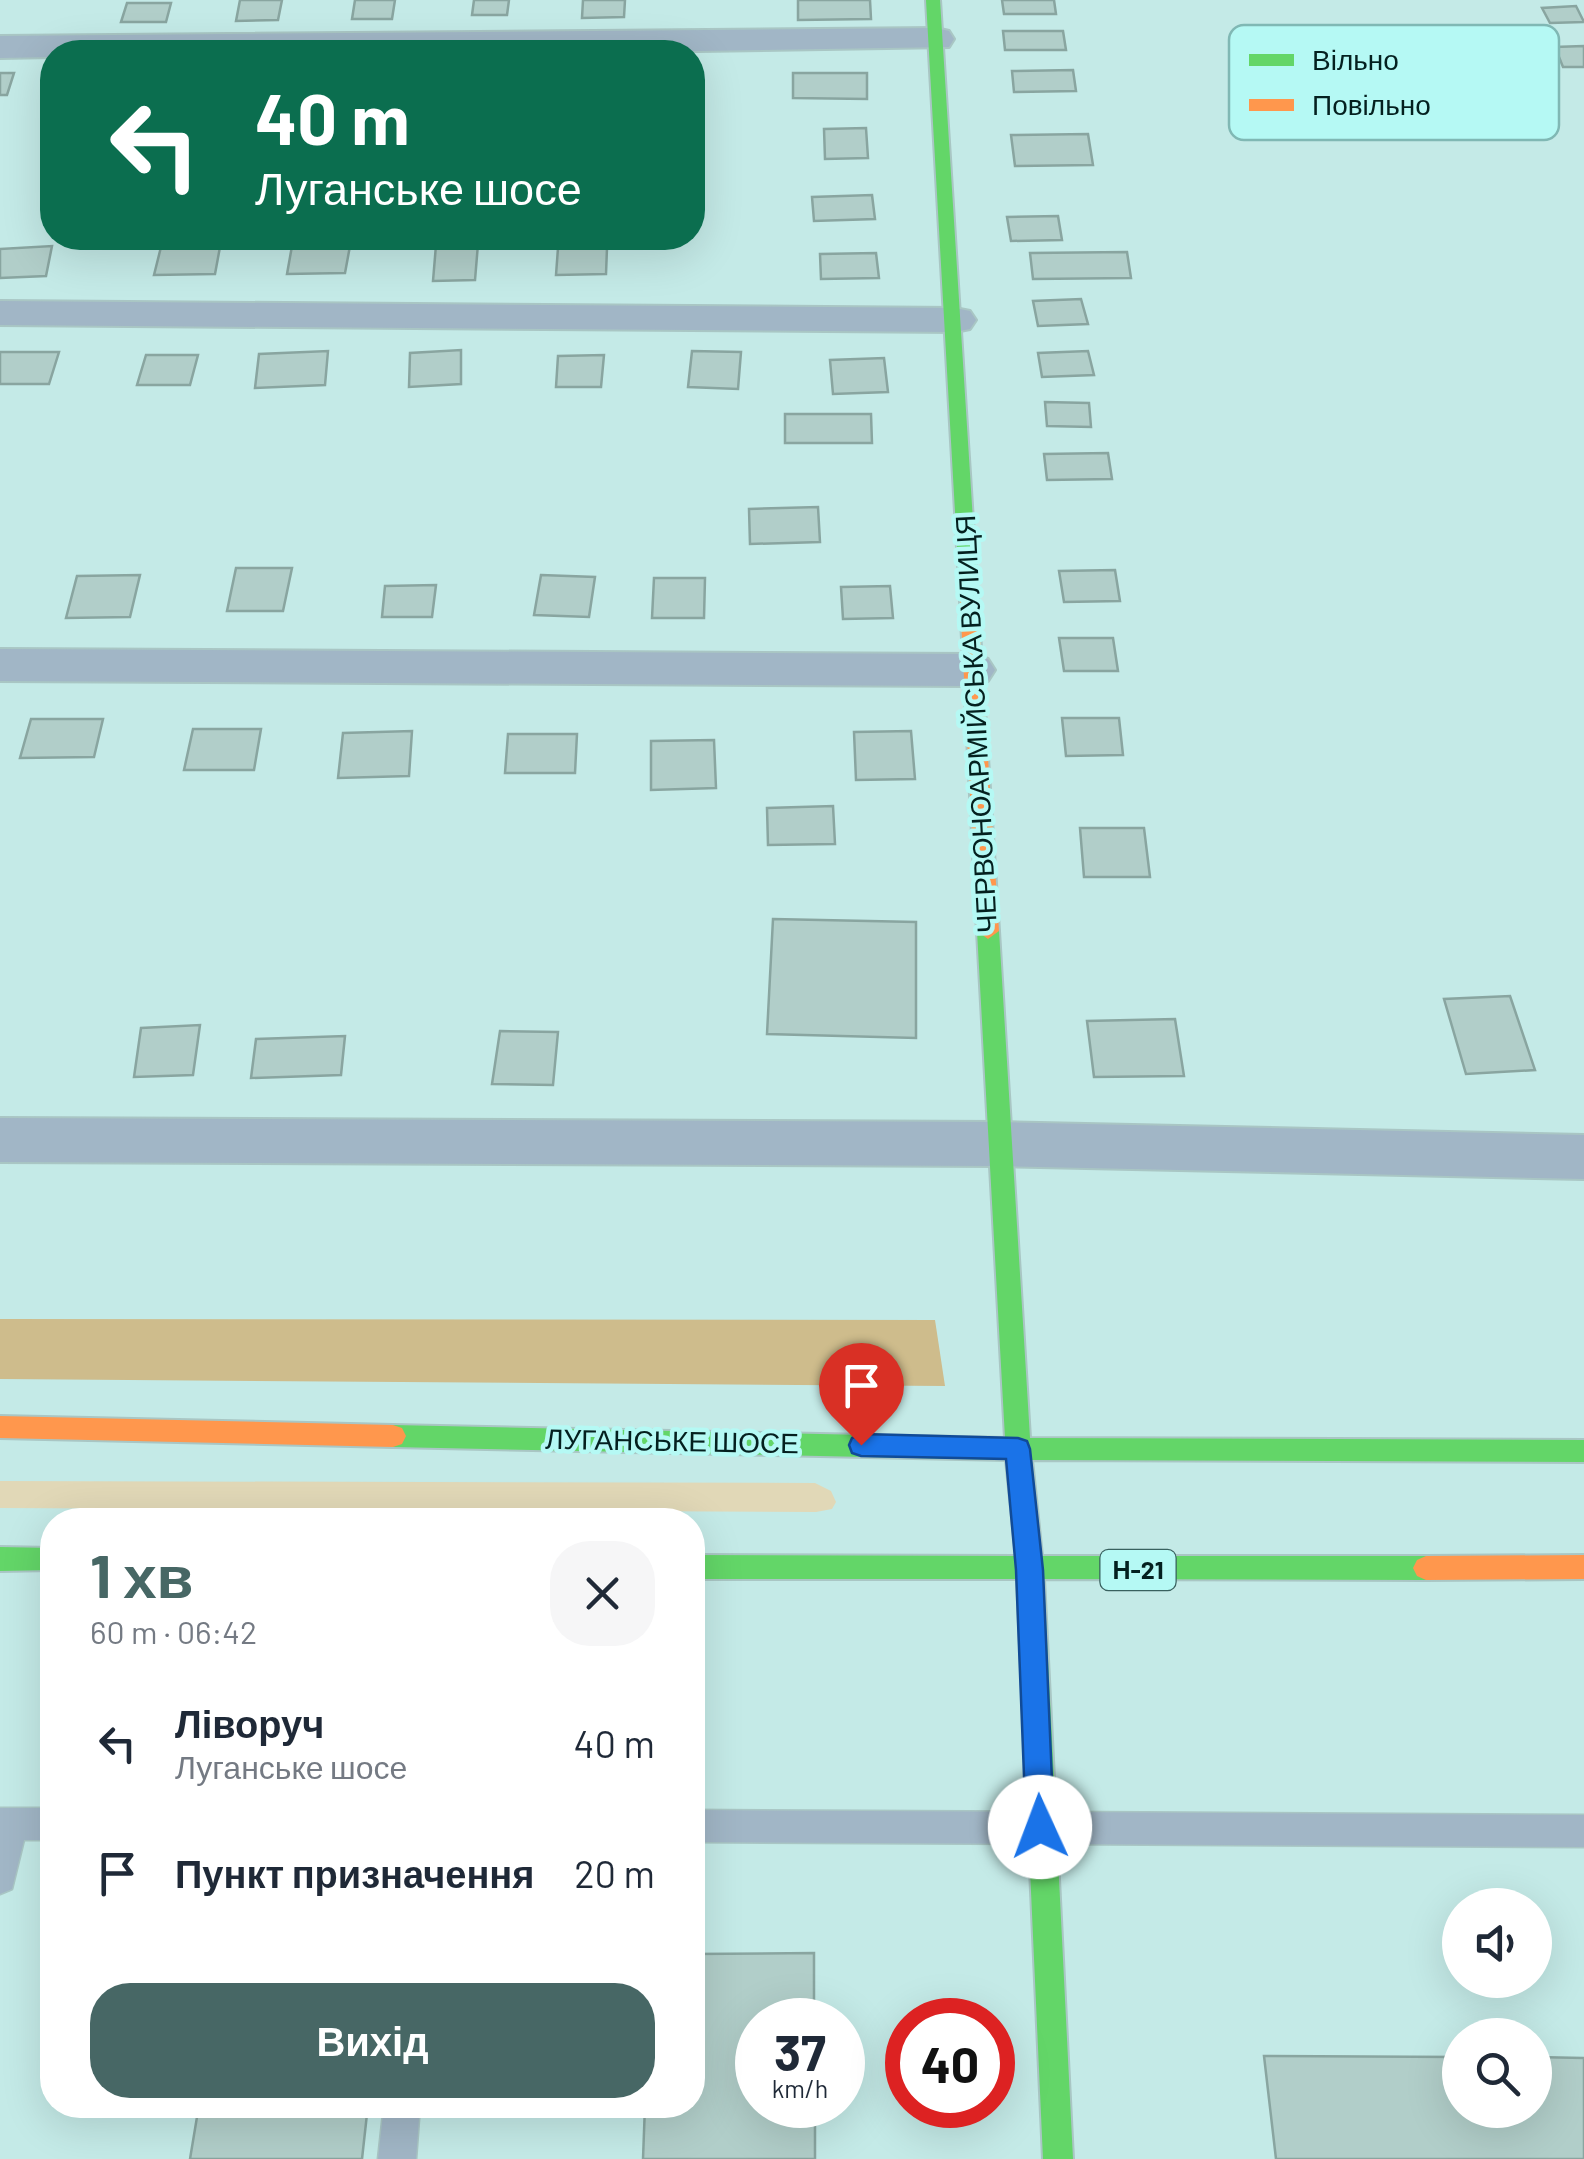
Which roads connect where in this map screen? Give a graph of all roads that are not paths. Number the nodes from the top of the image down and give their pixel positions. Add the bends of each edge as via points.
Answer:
1 (934, 0) edge
2 (936, 39) junction
3 (705, 41) edge
4 (0, 47) edge
5 (40, 47) edge
6 (0, 313) edge
7 (955, 320) junction
8 (0, 665) edge
9 (972, 670) junction
10 (0, 1140) edge
11 (1000, 1144) junction
12 (1584, 1157) edge
13 (0, 1427) edge
14 (1018, 1449) junction
15 (1584, 1451) edge
16 (0, 1559) edge
17 (40, 1559) edge
18 (705, 1566) edge
19 (1584, 1567) edge
20 (1030, 1570) junction
21 (5, 1824) edge
22 (40, 1824) edge
23 (705, 1826) edge
24 (1040, 1827) junction
25 (1584, 1832) edge
26 (0, 1877) edge
27 (401, 2118) edge
28 (397, 2159) edge
29 (1058, 2159) edge

1 - 2 street, ЧЕРВОНОАРМІЙСЬКА ВУЛИЦЯ
2 - 3 street
2 - 7 street, ЧЕРВОНОАРМІЙСЬКА ВУЛИЦЯ
4 - 5 street
6 - 7 street
7 - 9 street, ЧЕРВОНОАРМІЙСЬКА ВУЛИЦЯ
8 - 9 street
9 - 11 street, ЧЕРВОНОАРМІЙСЬКА ВУЛИЦЯ
10 - 11 street
11 - 12 street
11 - 14 street, ЧЕРВОНОАРМІЙСЬКА ВУЛИЦЯ
13 - 14 street, ЛУГАНСЬКЕ ШОСЕ
14 - 15 street, ЛУГАНСЬКЕ ШОСЕ
14 - 20 street, ЧЕРВОНОАРМІЙСЬКА ВУЛИЦЯ
16 - 17 street
18 - 20 street, Н-21
19 - 20 street, Н-21
20 - 24 street, ЧЕРВОНОАРМІЙСЬКА ВУЛИЦЯ
21 - 22 lane
21 - 26 lane
23 - 24 lane
24 - 25 lane
24 - 29 street, ЧЕРВОНОАРМІЙСЬКА ВУЛИЦЯ
27 - 28 lane

